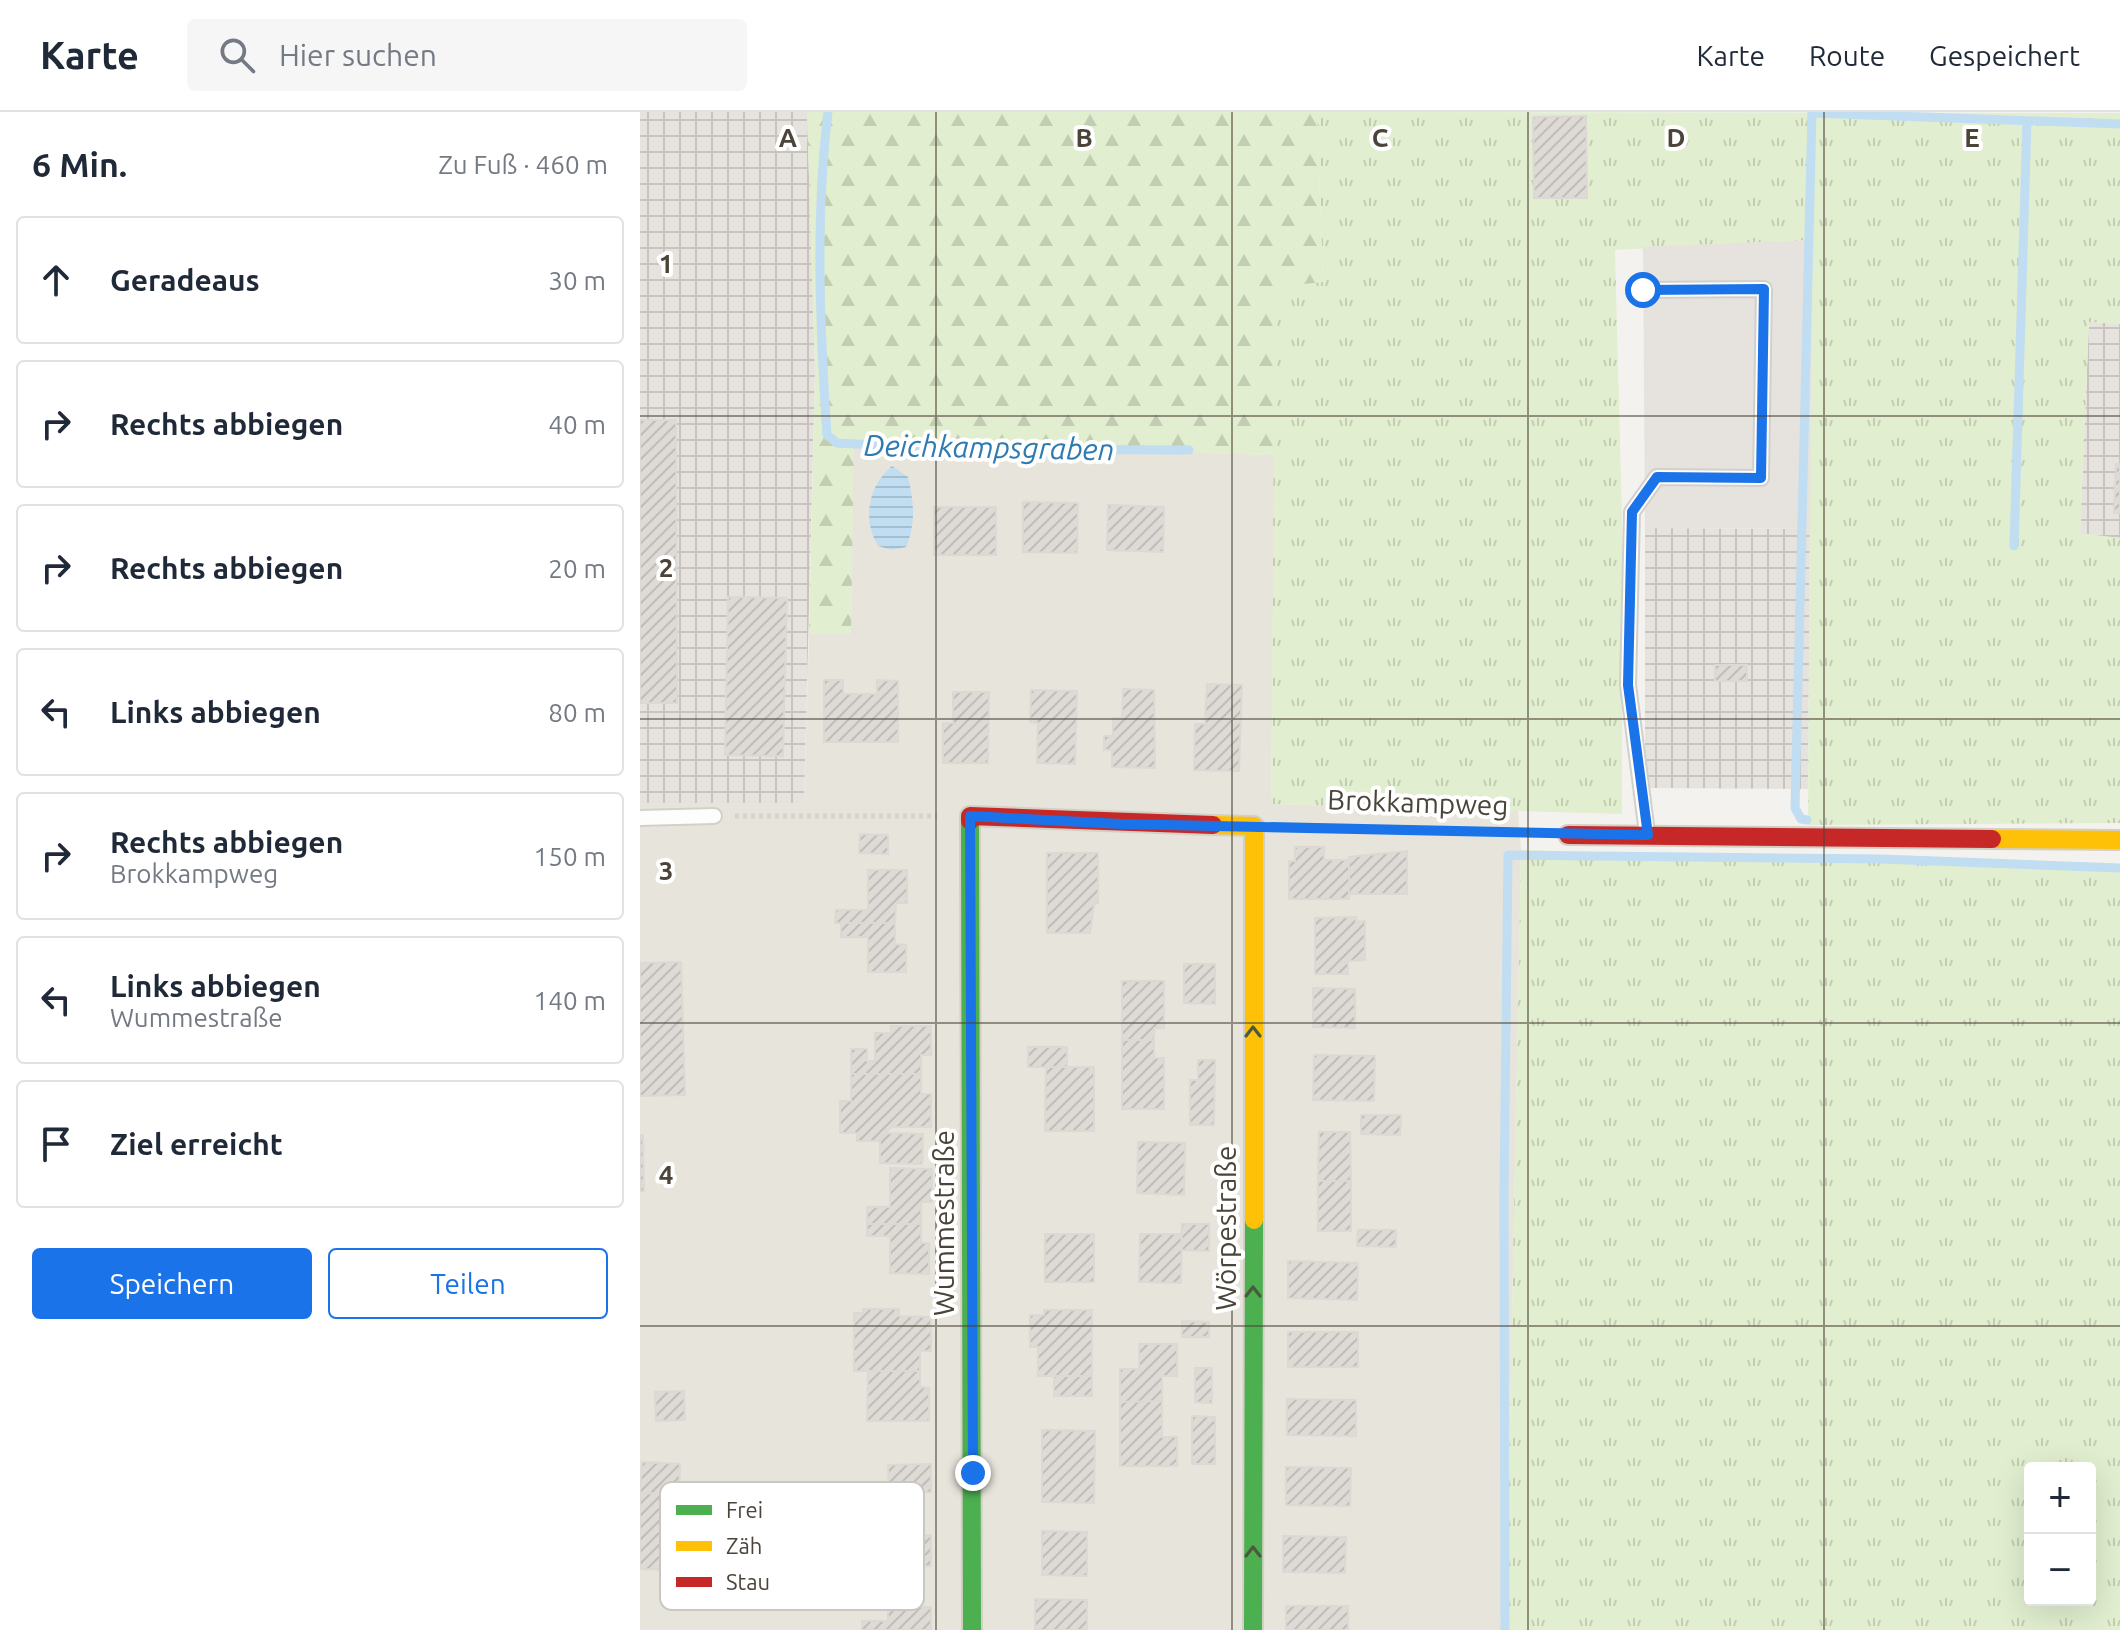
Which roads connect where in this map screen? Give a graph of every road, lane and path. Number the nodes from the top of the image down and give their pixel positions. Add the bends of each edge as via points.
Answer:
1 (1643, 290) dead end
2 (714, 816) joint
3 (970, 816) junction
4 (640, 818) edge
5 (1254, 826) junction
6 (1568, 835) joint
7 (1648, 835) junction
8 (2120, 840) edge
9 (972, 1630) edge
10 (1253, 1630) edge

1 - 7 lane via 1764,289 1761,478 1657,477 1632,512 1628,685
2 - 3 path
2 - 4 lane
3 - 5 street
3 - 9 street, Wummestraße
5 - 6 path, Brokkampweg
10 -> 5 street, Wörpestraße
6 - 7 street
7 - 8 street

